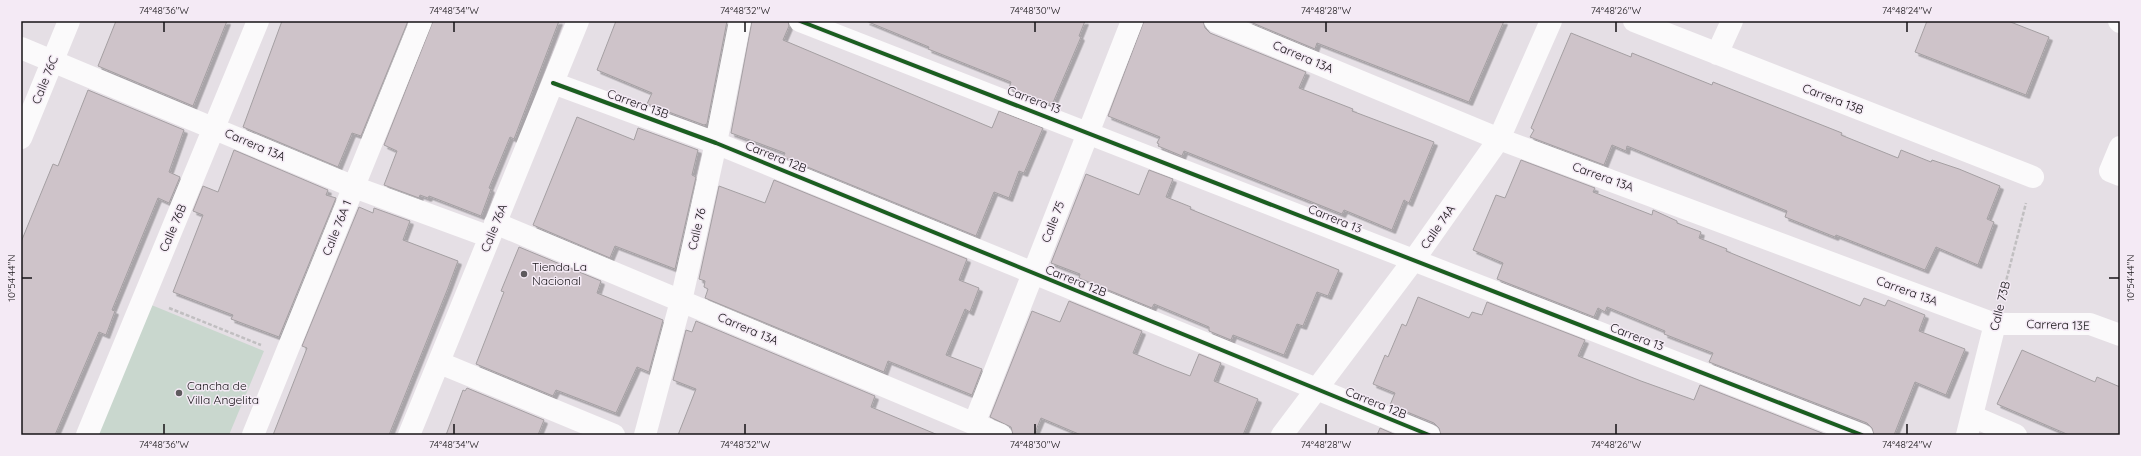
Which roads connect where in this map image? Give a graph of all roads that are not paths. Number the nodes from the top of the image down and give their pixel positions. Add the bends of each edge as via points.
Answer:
1 (69, 21) edge
2 (258, 21) edge
3 (421, 21) edge
4 (578, 21) edge
5 (740, 21) edge
6 (800, 21) edge
7 (1132, 21) edge
8 (1215, 21) edge
9 (1551, 21) edge
10 (1634, 21) edge
11 (1732, 21) edge
12 (21, 48) edge
13 (1717, 54) junction
14 (52, 62) junction
15 (553, 83) junction
16 (215, 128) junction
17 (1089, 132) junction
18 (21, 138) edge
19 (1499, 138) junction
20 (716, 143) junction
21 (2120, 147) edge
22 (2115, 173) edge
23 (2033, 177) road end
24 (354, 187) junction
25 (493, 230) junction
26 (1413, 261) junction
27 (1033, 274) junction
28 (681, 301) junction
29 (1995, 324) junction
30 (2120, 335) edge
31 (440, 363) junction
32 (1316, 389) junction
33 (974, 424) junction
34 (1970, 426) edge
35 (87, 435) edge
36 (253, 435) edge
37 (409, 435) edge
38 (614, 435) edge
39 (645, 435) edge
40 (1001, 435) edge
41 (1282, 435) edge
42 (1429, 435) edge
43 (1862, 435) edge
44 (2016, 435) edge

1 - 14 street, Calle 76C
2 - 16 street, Calle 76B
3 - 24 street, Calle 76A 1
4 - 15 street, Calle 76A
5 - 20 street, Calle 76
6 - 17 street, Carrera 13
7 - 17 street, Calle 75
8 - 19 street, Carrera 13A
9 - 19 street, Calle 74A
10 - 13 street, Carrera 13B
11 - 13 street
12 - 14 street, Carrera 13A
13 - 23 street, Carrera 13B
14 - 16 street, Carrera 13A
14 - 18 street, Calle 76C
15 - 20 street, Carrera 13B
15 - 25 street, Calle 76A
16 - 24 street, Carrera 13A
16 - 35 street, Calle 76B
17 - 26 street, Carrera 13
17 - 27 street, Calle 75
19 - 26 street, Calle 74A
19 - 29 street, Carrera 13A
20 - 27 street, Carrera 12B
20 - 28 street, Calle 76
21 - 22 street
24 - 25 street, Carrera 13A
24 - 36 street, Calle 76A 1
25 - 28 street, Carrera 13A
25 - 31 street, Calle 76A
26 - 32 street, Calle 74A
26 - 43 street, Carrera 13
27 - 32 street, Carrera 12B
27 - 33 street, Calle 75
28 - 33 street, Carrera 13A
28 - 39 street, Calle 76
29 - 30 street, Carrera 13E via 2090,324
29 - 34 street, Calle 73B
31 - 37 street, Calle 76A
31 - 38 street
32 - 41 street, Calle 74A
32 - 42 street, Carrera 12B
33 - 40 street, Carrera 13A
34 - 44 street

